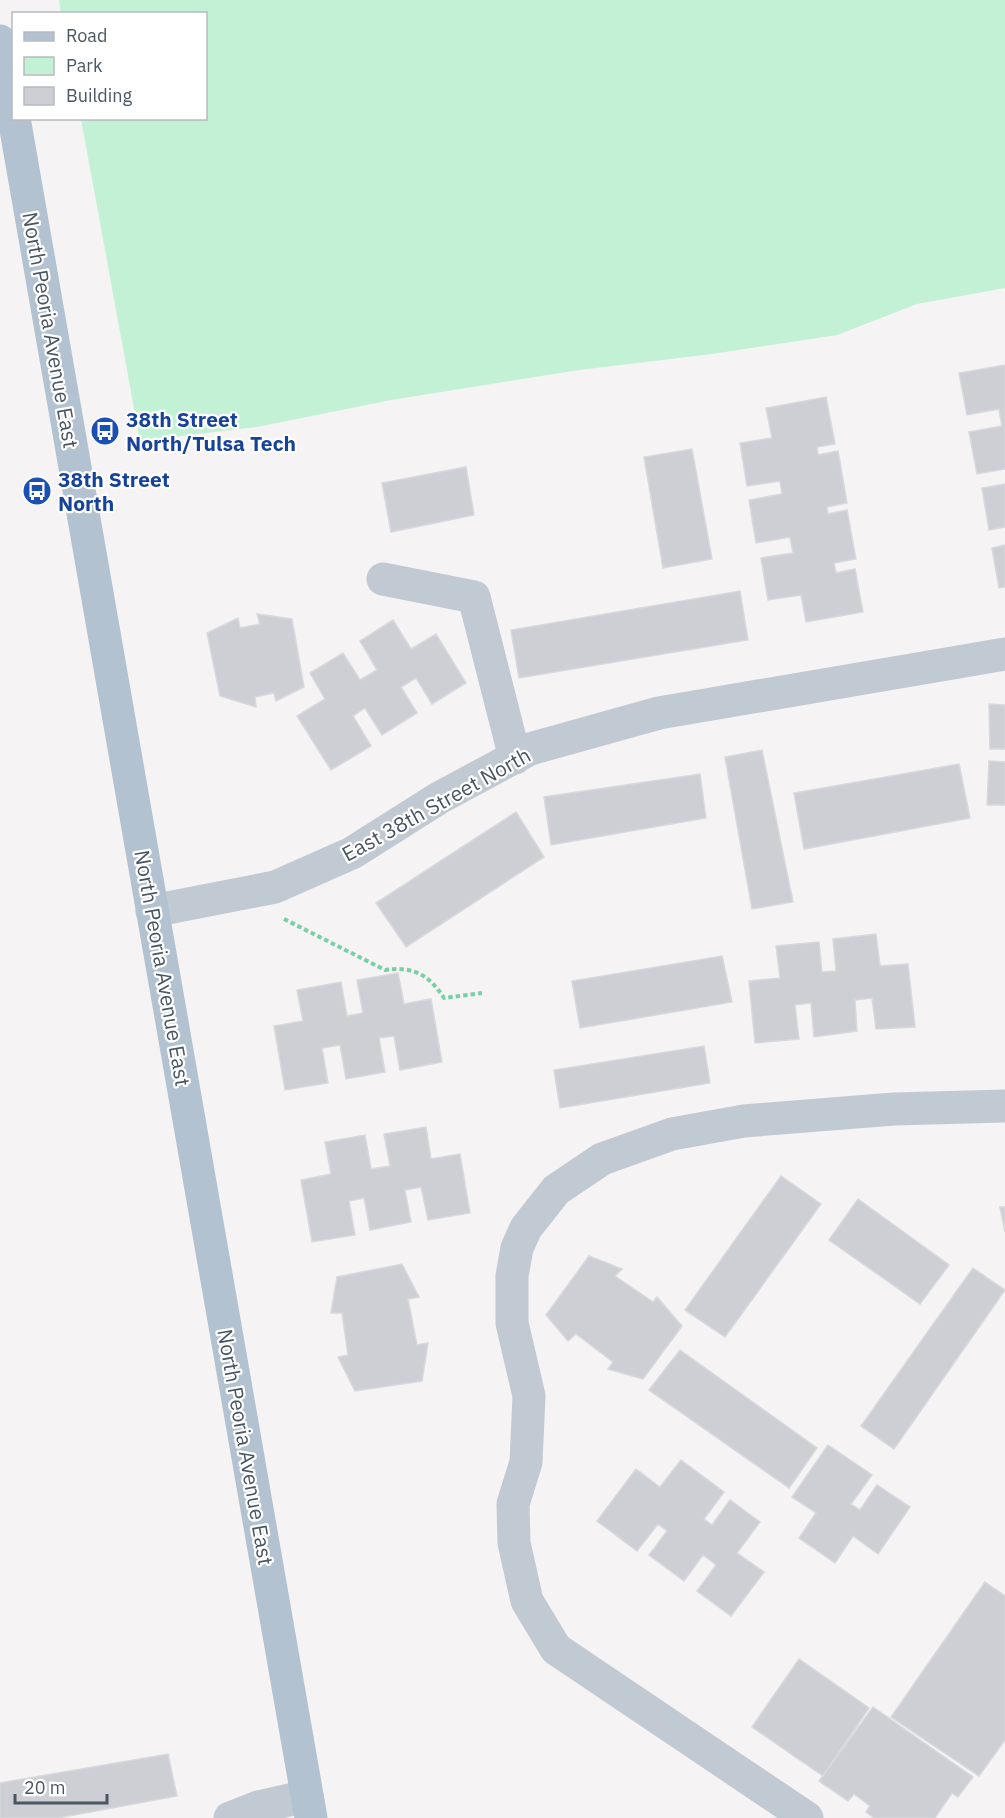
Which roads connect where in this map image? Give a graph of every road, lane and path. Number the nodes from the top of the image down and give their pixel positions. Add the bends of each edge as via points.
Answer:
1 (0, 41) edge
2 (12, 106) edge
3 (15, 120) edge
4 (383, 579) dead end
5 (1005, 654) edge
6 (515, 758) junction
7 (152, 910) junction
8 (280, 917) dead end
9 (482, 993) dead end
10 (1005, 1106) edge
11 (309, 1807) edge
12 (230, 1818) edge
13 (807, 1818) edge

1 - 2 main road, North Peoria Avenue East
3 - 7 main road, North Peoria Avenue East
4 - 6 street via 474,597
5 - 6 street, East 38th Street North via 659,713 530,749
6 - 7 street, East 38th Street North via 439,798 352,853 275,887
7 - 11 main road, North Peoria Avenue East
8 - 9 path via 386,970 402,967 432,980 444,998
10 - 13 street via 894,1109 744,1121 672,1134 602,1159 556,1190 526,1228 517,1248 512,1276 512,1323 529,1396 526,1462 513,1504 514,1543 527,1601 556,1649
11 - 12 street via 258,1807

